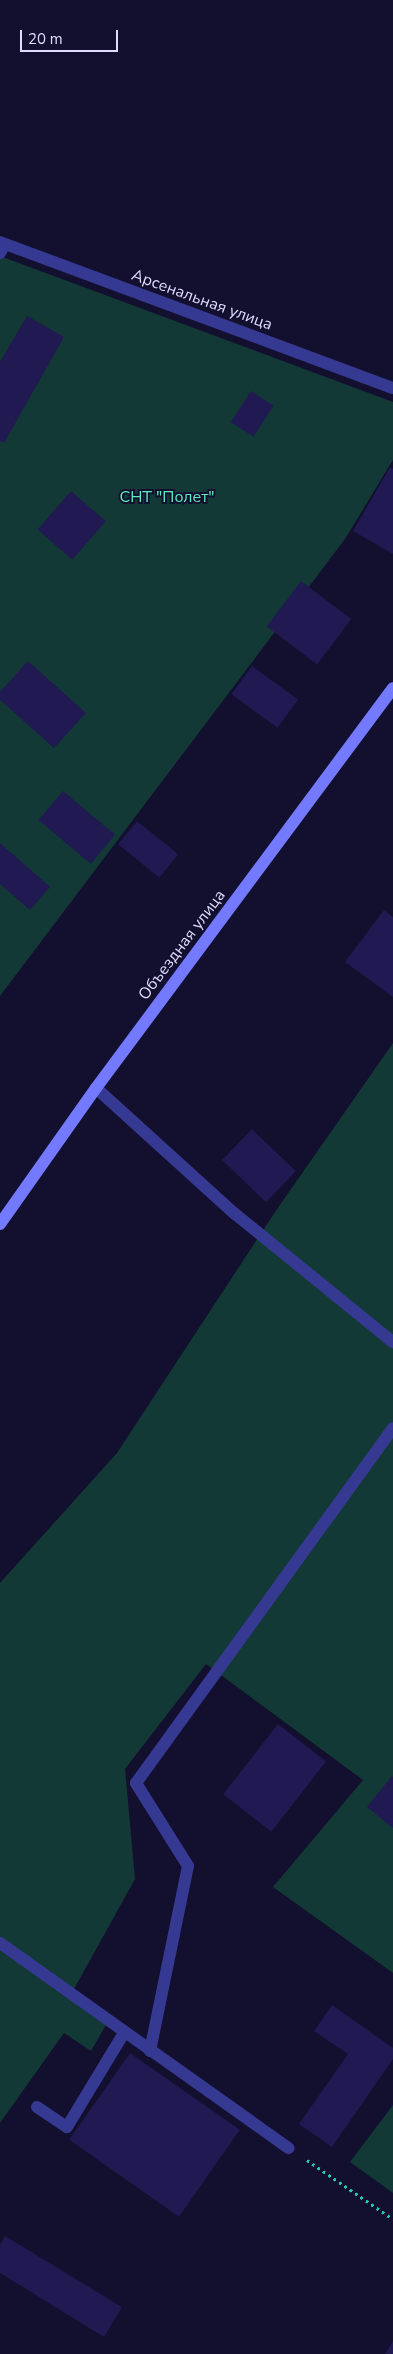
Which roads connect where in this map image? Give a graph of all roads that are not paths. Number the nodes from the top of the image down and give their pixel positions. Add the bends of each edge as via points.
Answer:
1 (2, 247) edge
2 (393, 388) edge
3 (393, 688) edge
4 (96, 1088) junction
5 (0, 1224) edge
6 (393, 1342) edge
7 (393, 1428) edge
8 (0, 1943) edge
9 (124, 2033) junction
10 (150, 2052) junction
11 (37, 2107) dead end
12 (288, 2148) road end

1 - 2 street, Арсенальная улица
3 - 4 main road, Объездная улица
4 - 5 main road, Объездная улица
4 - 6 street via 234,1213
7 - 10 street via 136,1783 188,1866
8 - 9 street
9 - 10 street
9 - 11 street via 67,2127
10 - 12 street

